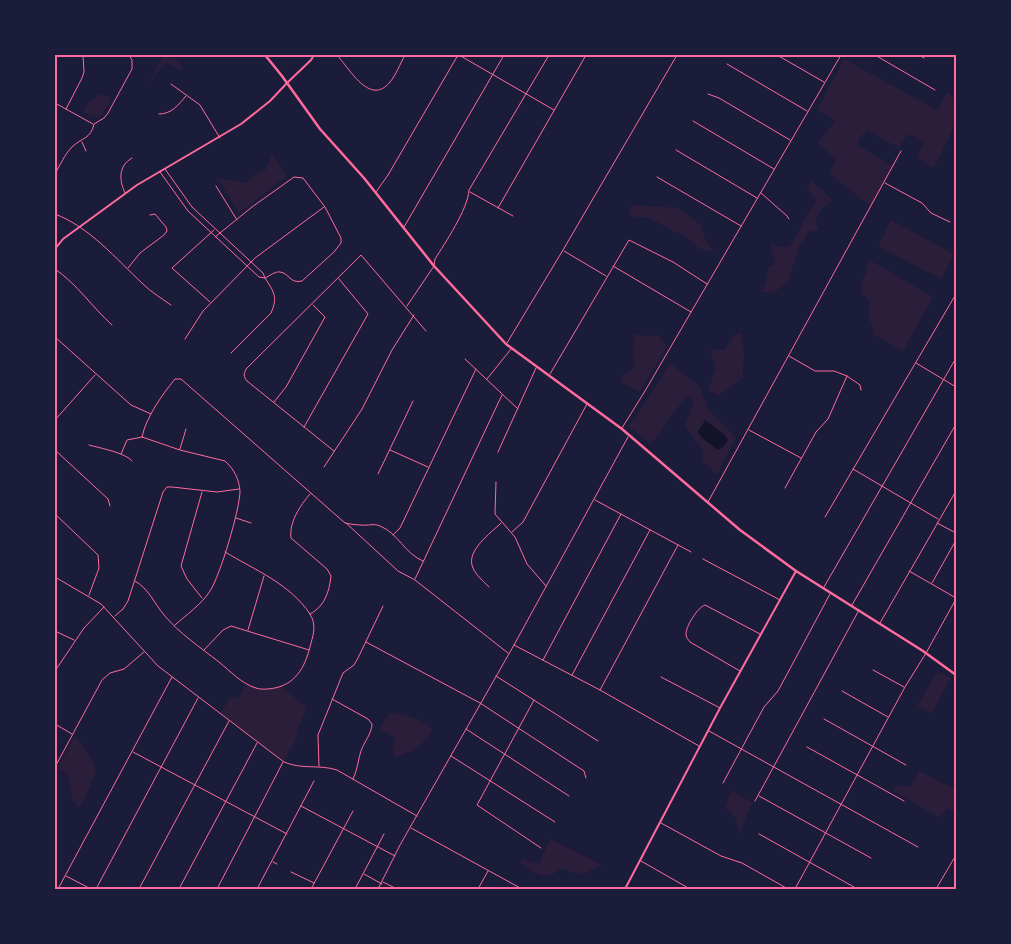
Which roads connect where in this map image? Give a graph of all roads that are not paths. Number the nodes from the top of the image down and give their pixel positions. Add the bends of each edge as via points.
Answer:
1 (83, 55) edge
2 (129, 55) edge
3 (265, 55) edge
4 (314, 55) edge
5 (337, 55) edge
6 (405, 55) edge
7 (458, 55) edge
8 (504, 55) edge
9 (548, 55) edge
10 (586, 55) edge
11 (677, 55) edge
12 (777, 55) edge
13 (841, 55) edge
14 (875, 55) edge
15 (919, 55) edge
16 (924, 58) dead end
17 (727, 64) dead end
18 (493, 74) junction
19 (825, 82) junction
20 (287, 83) junction
21 (171, 84) dead end
22 (936, 90) dead end
23 (526, 94) junction
24 (708, 94) dead end
25 (187, 96) junction
26 (55, 104) edge
27 (66, 110) junction
28 (554, 110) junction
29 (808, 112) junction
30 (159, 114) dead end
31 (693, 121) dead end
32 (94, 124) junction
33 (220, 138) junction
34 (791, 140) junction
35 (82, 141) junction
36 (676, 150) dead end
37 (86, 151) dead end
38 (901, 152) dead end
39 (132, 158) dead end
40 (165, 169) junction
41 (775, 169) junction
42 (160, 172) junction
43 (55, 174) edge
44 (657, 177) dead end
45 (884, 182) junction
46 (216, 186) dead end
47 (376, 192) junction
48 (469, 192) junction
49 (761, 193) junction
50 (125, 194) junction
51 (758, 198) junction
52 (325, 207) junction
53 (192, 208) junction
54 (498, 208) junction
55 (188, 211) junction
56 (55, 214) edge
57 (150, 215) dead end
58 (513, 216) dead end
59 (789, 219) dead end
60 (237, 220) junction
61 (950, 222) dead end
62 (742, 226) junction
63 (80, 227) junction
64 (404, 228) junction
65 (214, 229) junction
66 (210, 233) junction
67 (219, 234) junction
68 (215, 237) junction
69 (55, 249) edge
70 (563, 250) junction
71 (250, 262) junction
72 (247, 266) junction
73 (434, 266) junction
74 (612, 266) junction
75 (55, 268) edge
76 (127, 268) junction
77 (607, 276) junction
78 (265, 278) junction
79 (339, 278) junction
80 (708, 284) junction
81 (956, 294) edge
82 (210, 303) junction
83 (313, 304) junction
84 (171, 305) dead end
85 (406, 307) junction
86 (691, 312) junction
87 (414, 316) junction
88 (112, 325) dead end
89 (426, 330) dead end
90 (55, 337) edge
91 (185, 339) dead end
92 (506, 344) junction
93 (512, 348) junction
94 (231, 353) dead end
95 (788, 356) junction
96 (956, 358) edge
97 (465, 359) dead end
98 (915, 363) junction
99 (537, 367) junction
100 (476, 369) junction
101 (96, 374) junction
102 (549, 376) junction
103 (848, 376) junction
104 (487, 380) junction
105 (944, 380) junction
106 (956, 387) edge
107 (861, 390) dead end
108 (502, 395) junction
109 (413, 401) dead end
110 (274, 402) junction
111 (587, 404) junction
112 (518, 410) junction
113 (152, 414) junction
114 (55, 420) edge
115 (956, 424) edge
116 (304, 427) junction
117 (622, 429) junction
118 (748, 429) junction
119 (186, 430) dead end
120 (629, 435) junction
121 (142, 437) junction
122 (89, 445) dead end
123 (55, 450) edge
124 (180, 450) junction
125 (390, 450) junction
126 (334, 451) junction
127 (498, 452) dead end
128 (121, 454) junction
129 (801, 459) junction
130 (132, 461) dead end
131 (324, 467) dead end
132 (428, 467) junction
133 (853, 469) junction
134 (378, 474) dead end
135 (496, 482) dead end
136 (882, 485) junction
137 (785, 488) dead end
138 (240, 489) junction
139 (202, 491) junction
140 (956, 491) edge
141 (311, 494) junction
142 (594, 500) junction
143 (708, 503) junction
144 (911, 503) junction
145 (110, 506) dead end
146 (55, 514) edge
147 (621, 514) junction
148 (825, 517) dead end
149 (236, 518) junction
150 (939, 519) junction
151 (502, 522) junction
152 (251, 523) dead end
153 (345, 523) junction
154 (937, 523) junction
155 (650, 530) junction
156 (512, 532) junction
157 (956, 533) edge
158 (393, 536) junction
159 (956, 540) edge
160 (678, 546) junction
161 (224, 552) junction
162 (691, 552) dead end
163 (703, 559) dead end
164 (423, 561) junction
165 (796, 571) junction
166 (909, 571) junction
167 (265, 575) junction
168 (55, 577) edge
169 (415, 580) junction
170 (135, 581) junction
171 (932, 584) junction
172 (546, 586) junction
173 (488, 587) dead end
174 (824, 588) junction
175 (831, 592) junction
176 (89, 596) junction
177 (203, 599) junction
178 (956, 599) edge
179 (780, 600) junction
180 (104, 606) junction
181 (383, 606) dead end
182 (852, 606) junction
183 (859, 610) junction
184 (310, 614) junction
185 (114, 617) junction
186 (880, 623) junction
187 (174, 626) junction
188 (55, 631) edge
189 (247, 631) junction
190 (761, 634) junction
191 (74, 641) junction
192 (366, 642) junction
193 (514, 645) junction
194 (204, 650) junction
195 (309, 650) junction
196 (145, 651) junction
197 (926, 653) junction
198 (508, 654) junction
199 (543, 660) junction
200 (873, 670) dead end
201 (55, 671) edge
202 (741, 671) junction
203 (571, 675) junction
204 (956, 675) edge
205 (495, 676) junction
206 (172, 677) junction
207 (661, 677) dead end
208 (905, 687) junction
209 (600, 690) junction
210 (842, 692) dead end
211 (199, 697) junction
212 (332, 699) junction
213 (534, 700) junction
214 (480, 702) junction
215 (720, 708) junction
216 (889, 717) junction
217 (824, 719) dead end
218 (229, 720) junction
219 (55, 724) edge
220 (519, 728) junction
221 (466, 729) junction
222 (709, 731) junction
223 (73, 734) junction
224 (598, 740) dead end
225 (258, 742) junction
226 (873, 746) junction
227 (700, 747) junction
228 (807, 747) dead end
229 (741, 749) junction
230 (132, 752) junction
231 (504, 754) junction
232 (450, 755) junction
233 (284, 762) junction
234 (906, 765) dead end
235 (320, 766) junction
236 (55, 767) edge
237 (162, 767) junction
238 (774, 767) junction
239 (857, 775) junction
240 (586, 778) dead end
241 (353, 779) junction
242 (490, 780) junction
243 (314, 781) dead end
244 (723, 783) dead end
245 (195, 784) junction
246 (569, 796) dead end
247 (758, 796) junction
248 (904, 800) dead end
249 (226, 801) junction
250 (755, 801) dead end
251 (841, 804) junction
252 (301, 806) junction
253 (352, 811) dead end
254 (255, 817) junction
255 (418, 817) junction
256 (555, 822) dead end
257 (660, 822) junction
258 (343, 828) junction
259 (411, 828) junction
260 (825, 833) junction
261 (287, 834) junction
262 (384, 834) dead end
263 (759, 834) dead end
264 (378, 847) junction
265 (918, 847) dead end
266 (541, 848) dead end
267 (956, 855) edge
268 (395, 856) junction
269 (871, 858) dead end
270 (640, 860) junction
271 (272, 861) junction
272 (809, 862) junction
273 (277, 864) dead end
274 (488, 871) junction
275 (291, 872) dead end
276 (363, 873) junction
277 (66, 875) junction
278 (382, 883) junction
279 (314, 884) junction
280 (854, 887) dead end
281 (58, 889) edge
282 (91, 889) edge
283 (96, 889) edge
284 (139, 889) edge
285 (179, 889) edge
286 (217, 889) edge
287 (257, 889) edge
288 (311, 889) edge
289 (355, 889) edge
290 (378, 889) edge
291 (397, 889) edge
292 (478, 889) edge
293 (522, 889) edge
294 (625, 889) edge
295 (690, 889) edge
296 (788, 889) edge
297 (795, 889) edge
298 (936, 889) edge

1 - 27 street via 84,72
2 - 32 street via 132,69 108,113
3 - 20 main road
4 - 20 street
5 - 6 street via 359,82 375,90 389,84
7 - 18 street
7 - 47 street
8 - 18 street
9 - 23 street
10 - 28 street
11 - 70 street
12 - 19 street
13 - 19 street
14 - 22 street
15 - 16 street
17 - 29 street
18 - 23 street
18 - 64 street
19 - 29 street
20 - 33 street via 270,101
20 - 47 main road via 320,129
21 - 25 street
23 - 28 street
23 - 48 street
24 - 34 street
25 - 30 street via 173,110
25 - 33 street via 200,105
26 - 27 street
27 - 32 street
28 - 54 street
29 - 34 street
31 - 41 street
32 - 35 street
33 - 40 street
34 - 41 street
35 - 37 street
35 - 43 street via 71,148
36 - 51 street
38 - 45 street
39 - 50 street via 120,176
40 - 42 street
40 - 53 street
41 - 49 street
42 - 50 street
42 - 55 street
44 - 62 street
45 - 61 street
45 - 95 street
46 - 60 street
47 - 64 main road
48 - 54 street
48 - 73 street
49 - 51 street
49 - 59 street
50 - 63 street
51 - 62 street
52 - 60 street via 303,178 294,177
52 - 71 street
52 - 78 street via 341,238 334,252 302,282 281,272
53 - 55 street
53 - 65 street
54 - 58 street
55 - 66 street
56 - 63 street
57 - 76 street via 155,214 167,231
60 - 67 street
62 - 80 street
63 - 69 street
63 - 76 street
64 - 73 main road
65 - 66 street
65 - 67 street
66 - 68 street
66 - 82 street via 172,268
67 - 68 street
67 - 71 street
68 - 72 street
70 - 77 street
70 - 92 street
71 - 72 street
71 - 78 street
72 - 78 street
72 - 82 street
73 - 85 street
73 - 92 main road
74 - 77 street
74 - 80 street via 630,239
74 - 86 street
75 - 88 street
76 - 84 street
77 - 102 street
78 - 94 street via 275,294 275,305
79 - 83 street
79 - 85 street via 362,255
79 - 116 street via 368,314
80 - 86 street
81 - 98 street
82 - 91 street
83 - 110 street via 325,317 286,387
83 - 110 street via 244,373 246,381
85 - 87 street
86 - 117 street
87 - 89 street
87 - 126 street via 392,350 362,409
90 - 101 street
92 - 93 main road
93 - 99 main road
93 - 104 street
95 - 103 street via 815,370
95 - 118 street
96 - 105 street
97 - 100 street
98 - 105 street
98 - 133 street
99 - 102 main road
99 - 112 street
100 - 104 street
100 - 132 street
101 - 113 street via 131,405
101 - 114 street
102 - 111 main road
103 - 107 street via 860,385
103 - 129 street via 828,419 816,432
104 - 108 street
105 - 106 street
105 - 136 street
108 - 112 street
108 - 164 street
109 - 125 street
110 - 116 street
111 - 117 main road
111 - 156 street via 523,522
112 - 127 street
113 - 121 street
113 - 141 street via 174,380 181,379
115 - 144 street
116 - 126 street
117 - 120 main road
118 - 129 street
118 - 143 street
119 - 124 street
120 - 142 street
120 - 143 main road
121 - 124 street
121 - 128 street via 127,440
122 - 128 street
123 - 145 street via 108,499
124 - 138 street via 225,461 234,472
125 - 132 street
125 - 134 street
126 - 131 street
128 - 130 street
129 - 137 street
132 - 158 street via 400,528
133 - 136 street
133 - 148 street
135 - 151 street via 494,512
136 - 144 street
136 - 174 street
138 - 139 street
138 - 149 street
139 - 170 street via 172,487 164,490
139 - 177 street via 181,566
140 - 150 street
141 - 153 street
141 - 184 street via 298,510 291,538 331,576 324,603
142 - 147 street
142 - 172 street
143 - 165 main road
144 - 150 street
144 - 182 street
146 - 176 street via 99,558 99,568
147 - 155 street
147 - 199 street
149 - 152 street
149 - 161 street
150 - 154 street
151 - 156 street
151 - 173 street via 474,550 471,560 473,570
153 - 158 street via 377,525
153 - 169 street via 398,570
154 - 157 street
154 - 166 street
155 - 160 street
155 - 203 street
156 - 172 street via 527,564
158 - 164 street via 413,556
159 - 171 street
160 - 162 street
160 - 209 street
161 - 167 street
161 - 177 street via 216,580
163 - 179 street
164 - 169 street
165 - 174 main road
165 - 179 street
166 - 171 street
166 - 186 street
167 - 184 street via 292,593
167 - 189 street
168 - 176 street
169 - 198 street
170 - 185 street via 126,604
170 - 187 street
171 - 178 street
172 - 193 street
174 - 175 main road
175 - 182 main road
175 - 229 street via 778,690 764,707
176 - 180 street
177 - 187 street
178 - 197 street
179 - 190 street
180 - 185 street
180 - 191 street
181 - 192 street
182 - 183 main road
183 - 186 main road
183 - 238 street
184 - 195 street via 314,630
185 - 196 street
186 - 197 main road
187 - 194 street
188 - 191 street
189 - 194 street via 228,626
189 - 195 street
190 - 202 street
190 - 202 street via 703,605 686,629 688,640
191 - 201 street
192 - 212 street via 354,665 344,673
192 - 214 street
193 - 198 street
193 - 199 street
194 - 195 street via 246,683 267,689 292,680 301,670
196 - 206 street
196 - 223 street via 124,669 110,673 102,680
197 - 204 main road
197 - 208 street
198 - 205 street
199 - 203 street
200 - 208 street
202 - 215 street
203 - 209 street
205 - 213 street
205 - 214 street
206 - 211 street
206 - 230 street
207 - 215 street
208 - 216 street
209 - 227 street
210 - 216 street
211 - 218 street
211 - 237 street
212 - 235 street via 318,735
212 - 241 street via 372,722
213 - 220 street
213 - 224 street
214 - 220 street
214 - 221 street
215 - 222 street
216 - 226 street
217 - 226 street
218 - 225 street
218 - 245 street
219 - 223 street
220 - 231 street
220 - 240 street via 584,771
221 - 231 street
221 - 232 street
222 - 227 street
222 - 229 street
223 - 236 street
225 - 233 street
225 - 249 street
226 - 234 street
226 - 239 street
227 - 257 street
228 - 239 street
229 - 238 street
229 - 244 street
230 - 237 street
230 - 277 street
231 - 242 street
231 - 246 street
232 - 242 street
232 - 255 street
233 - 235 street via 297,767
233 - 254 street
235 - 241 street via 337,770
237 - 245 street
237 - 283 street
238 - 247 street
238 - 251 street
239 - 248 street
239 - 251 street
241 - 255 street
242 - 256 street
242 - 266 street via 477,805
243 - 252 street
245 - 249 street
245 - 284 street
247 - 250 street
247 - 260 street
249 - 254 street
249 - 285 street
251 - 260 street
251 - 265 street
252 - 258 street
252 - 261 street
253 - 258 street
254 - 261 street
254 - 286 street
255 - 259 street
257 - 270 street
257 - 296 street
258 - 264 street
258 - 279 street
259 - 268 street
259 - 274 street
260 - 269 street
260 - 272 street
261 - 271 street
262 - 264 street
263 - 272 street
264 - 268 street
264 - 276 street
267 - 298 street
268 - 278 street
270 - 294 street
270 - 295 street
271 - 273 street
271 - 287 street
272 - 280 street
272 - 297 street
274 - 292 street
274 - 293 street
275 - 279 street
276 - 278 street
276 - 289 street
277 - 281 street
277 - 282 street
278 - 290 street
278 - 291 street
279 - 288 street

